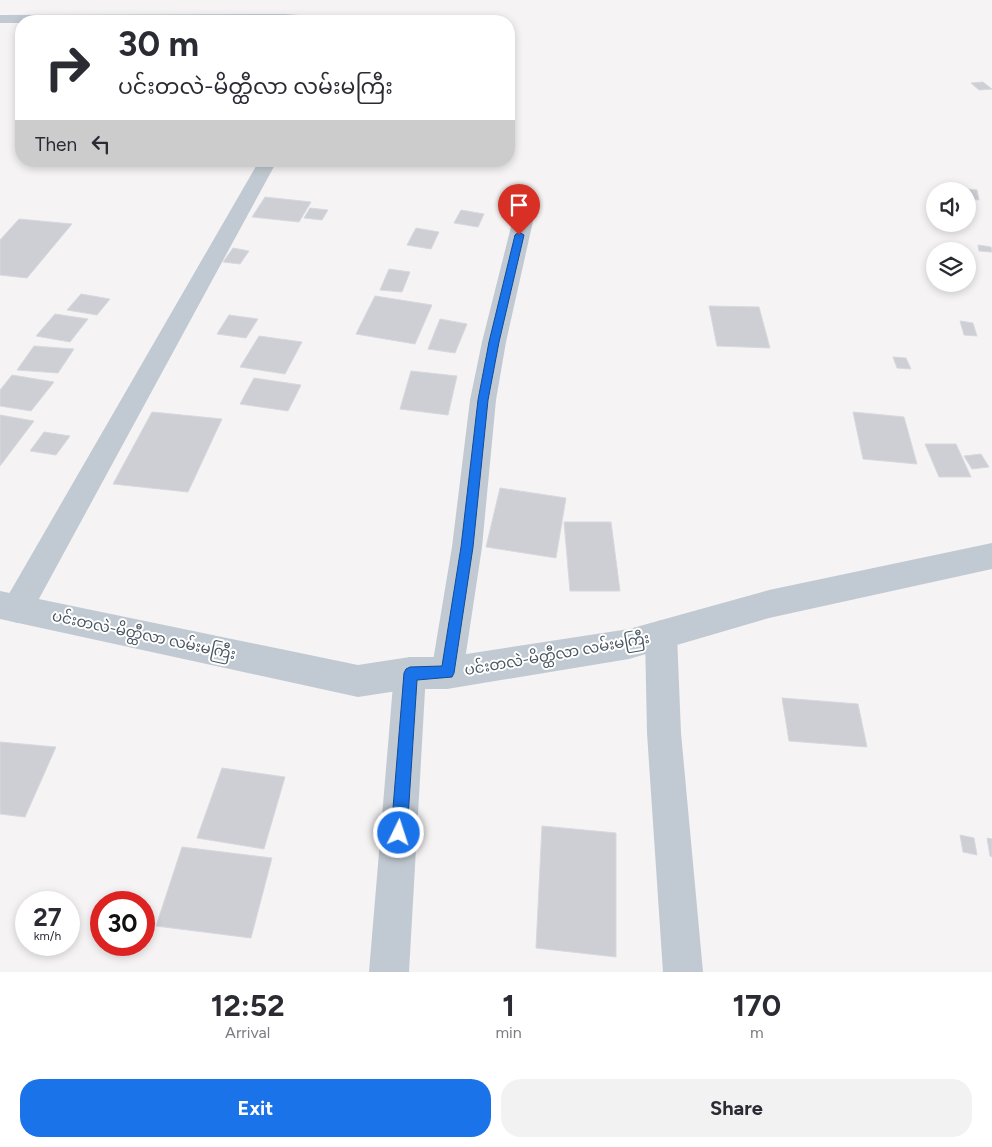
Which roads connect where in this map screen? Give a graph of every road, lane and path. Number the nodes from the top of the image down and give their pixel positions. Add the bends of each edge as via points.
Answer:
1 (0, 19) edge
2 (15, 19) edge
3 (265, 167) edge
4 (528, 199) dead end
5 (992, 556) edge
6 (9, 607) edge
7 (661, 635) junction
8 (410, 673) junction
9 (447, 673) junction
10 (389, 972) edge
11 (683, 972) edge

1 - 2 street
3 - 6 street
4 - 9 street via 483,400 467,547
5 - 7 street, ပင်းတလဲ-မိတ္ထီလာ လမ်းမကြီး via 770,604
6 - 8 street, ပင်းတလဲ-မိတ္ထီလာ လမ်းမကြီး via 358,681
7 - 9 street, ပင်းတလဲ-မိတ္ထီလာ လမ်းမကြီး via 629,644
7 - 11 street via 664,734
8 - 9 street, ပင်းတလဲ-မိတ္ထီလာ လမ်းမကြီး
8 - 10 street

